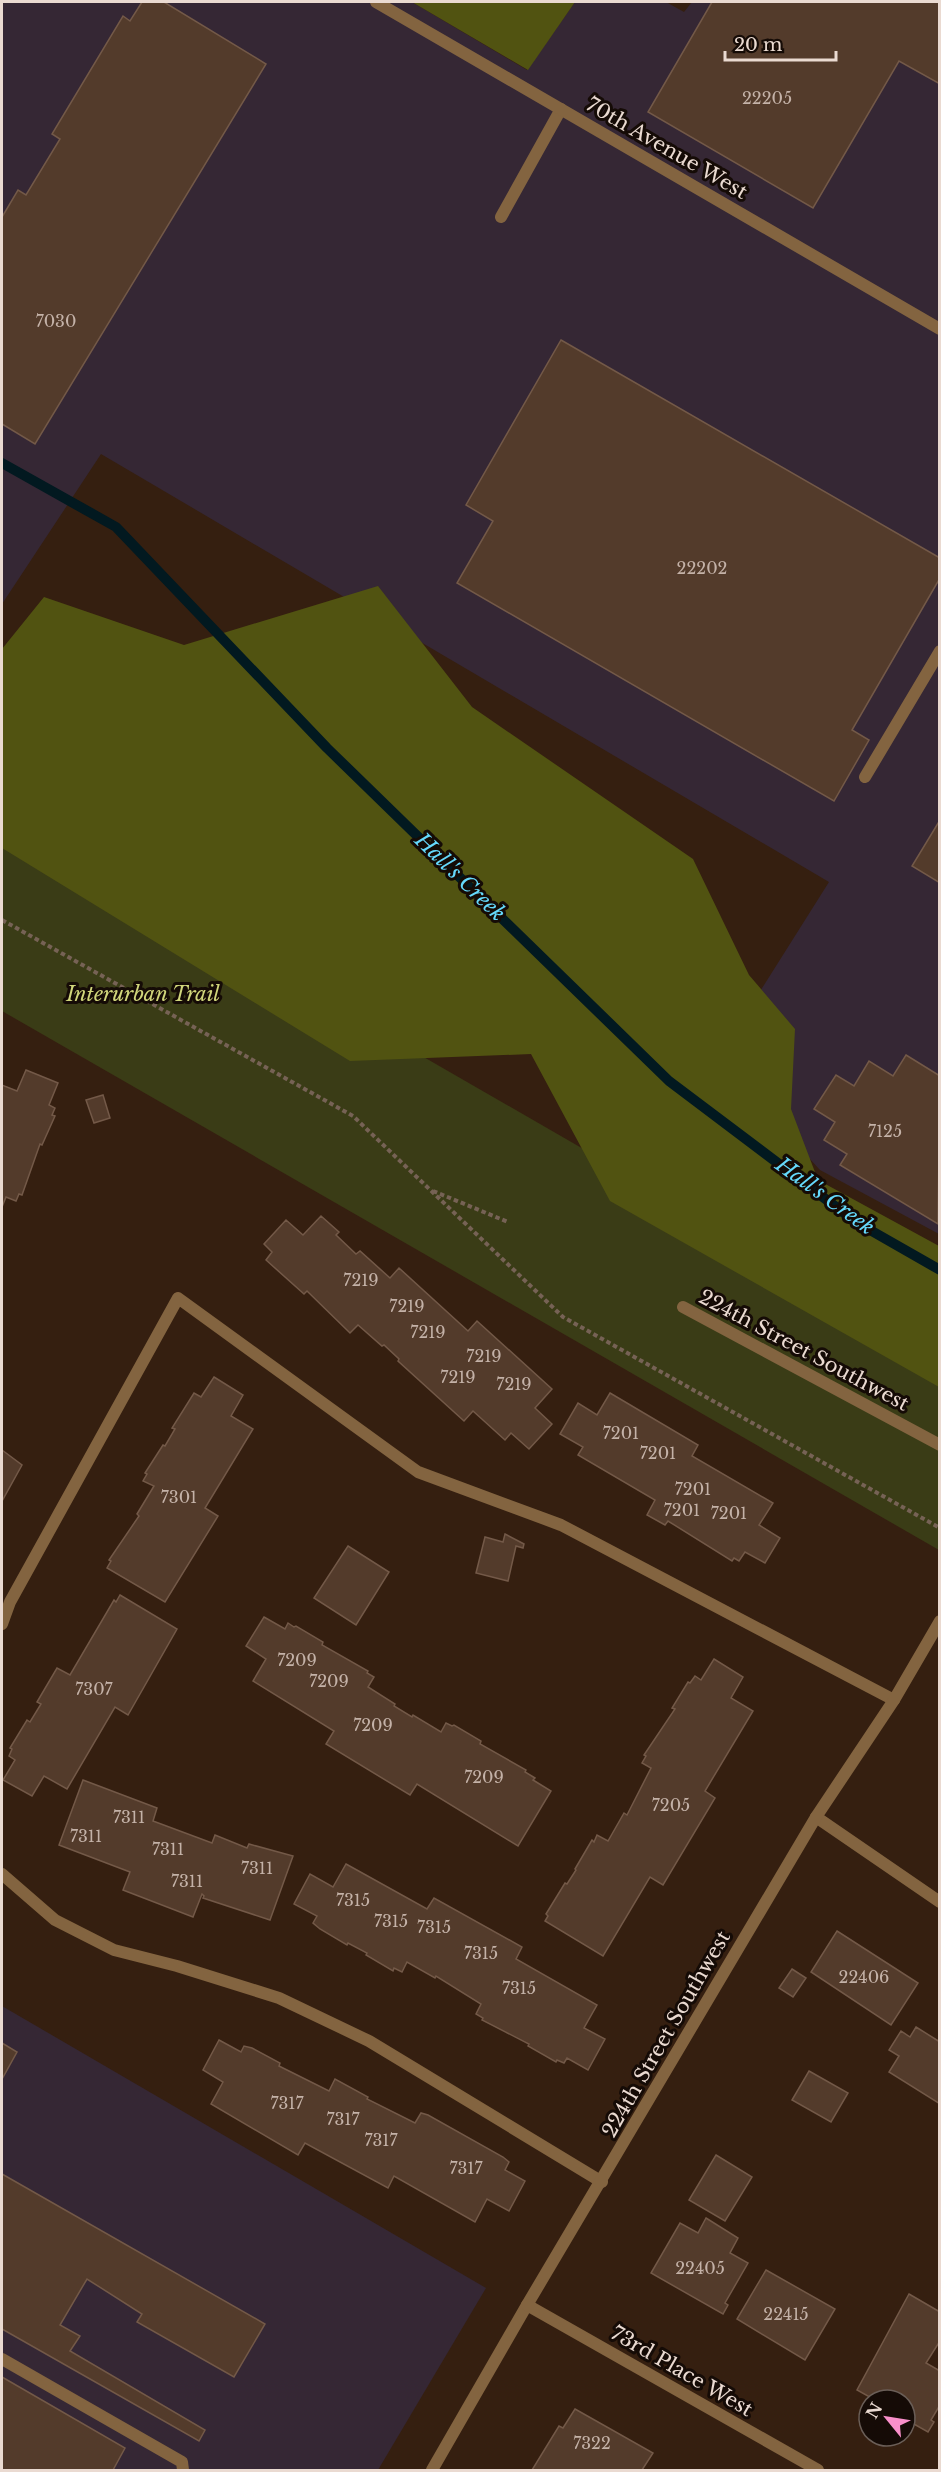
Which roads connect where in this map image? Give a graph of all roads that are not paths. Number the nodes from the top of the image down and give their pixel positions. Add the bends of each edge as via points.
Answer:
1 (376, 2) edge
2 (561, 109) junction
3 (501, 217) dead end
4 (939, 329) edge
5 (939, 651) edge
6 (865, 777) dead end
7 (683, 1308) dead end
8 (939, 1445) edge
9 (939, 1621) edge
10 (2, 1624) edge
11 (894, 1700) junction
12 (816, 1817) junction
13 (2, 1874) edge
14 (939, 1902) edge
15 (602, 2182) junction
16 (527, 2305) junction
17 (2, 2359) edge
18 (183, 2470) edge
19 (432, 2470) edge
20 (818, 2470) edge

1 - 2 street, 70th Avenue West
2 - 3 street
2 - 4 street, 70th Avenue West
5 - 6 street
7 - 8 street, 224th Street Southwest
9 - 11 street, 224th Street Southwest
10 - 11 street via 10,1602 178,1298 418,1472 561,1525
11 - 12 street, 224th Street Southwest
12 - 14 street
12 - 15 street, 224th Street Southwest
13 - 15 street via 55,1920 114,1950 279,1998 369,2041
15 - 16 street, 224th Street Southwest
16 - 19 street, 224th Street Southwest
16 - 20 street, 73rd Place West
17 - 18 street via 182,2462

